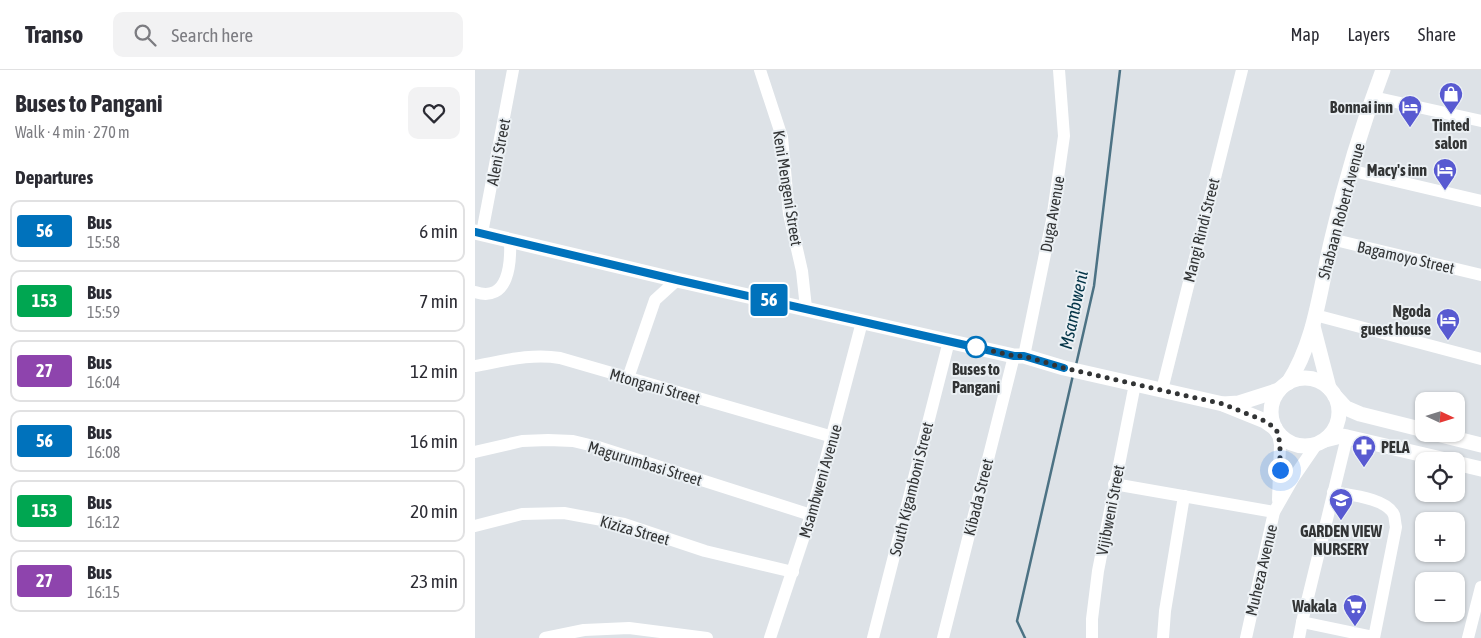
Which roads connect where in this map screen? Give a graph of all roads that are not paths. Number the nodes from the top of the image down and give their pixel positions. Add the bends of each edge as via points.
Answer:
1 (513, 70) edge
2 (760, 70) edge
3 (1059, 70) edge
4 (1242, 70) edge
5 (1383, 70) edge
6 (1373, 97) junction
7 (1481, 121) edge
8 (1349, 170) junction
9 (475, 197) edge
10 (488, 200) junction
11 (1481, 201) edge
12 (479, 233) edge
13 (1331, 239) junction
14 (510, 240) junction
15 (1481, 275) edge
16 (677, 280) junction
17 (475, 292) edge
18 (805, 308) junction
19 (1314, 320) junction
20 (862, 322) junction
21 (949, 341) junction
22 (1019, 356) junction
23 (1481, 359) edge
24 (475, 366) edge
25 (628, 378) junction
26 (1135, 384) junction
27 (1284, 387) junction
28 (1162, 390) junction
29 (1332, 392) junction
30 (1223, 404) junction
31 (1415, 428) edge
32 (1277, 430) junction
33 (833, 437) junction
34 (1347, 437) junction
35 (1465, 441) edge
36 (1320, 443) junction
37 (1481, 445) edge
38 (475, 452) edge
39 (1415, 453) edge
40 (1465, 465) edge
41 (1481, 468) edge
42 (1115, 484) junction
43 (1333, 492) junction
44 (1184, 496) junction
45 (1276, 508) junction
46 (811, 515) junction
47 (475, 526) edge
48 (793, 572) junction
49 (1481, 587) edge
50 (1302, 622) junction
51 (545, 638) edge
52 (707, 638) edge
53 (771, 638) edge
54 (873, 638) edge
55 (943, 638) edge
56 (1092, 638) edge
57 (1163, 638) edge
58 (1246, 638) edge
59 (1299, 638) edge
60 (1374, 638) edge
61 (1468, 638) edge

1 - 10 street, Aleni Street
2 - 18 street, Keni Mengeni Street via 782,137 789,214 802,271
3 - 22 street, Duga Avenue via 1064,136 1051,220
4 - 28 street, Mangi Rindi Street
5 - 6 main road, Shabaan Robert Avenue
6 - 7 street
6 - 8 main road, Shabaan Robert Avenue
8 - 11 street
8 - 13 main road, Shabaan Robert Avenue
9 - 10 street
10 - 12 street, Aleni Street
12 - 14 main road
13 - 15 street, Bagamoyo Street
13 - 19 main road, Shabaan Robert Avenue
14 - 16 main road
14 - 17 street via 510,268 502,286 495,293
16 - 18 main road
16 - 25 street via 655,300
18 - 20 main road
19 - 23 street
19 - 27 main road, Shabaan Robert Avenue via 1299,367
19 - 29 main road
20 - 21 main road
20 - 33 street, Msambweni Avenue
21 - 22 main road
21 - 54 street, South Kigamboni Street
22 - 26 main road
22 - 55 street, Kibada Street
24 - 25 street, Mtongani Street via 544,355
25 - 33 street, Mtongani Street
26 - 28 main road
26 - 42 street, Vijibweni Street
27 - 29 main road via 1298,379 1309,379
27 - 30 main road via 1239,403
27 - 32 main road via 1274,399 1272,408
28 - 30 main road
29 - 31 main road via 1346,408
29 - 36 main road via 1338,405 1337,425 1332,434
30 - 32 main road via 1265,421
32 - 36 main road via 1295,445
32 - 45 street via 1280,445
33 - 46 street, Msambweni Avenue
34 - 36 main road
34 - 39 main road
34 - 43 street
35 - 37 main road
36 - 45 street
38 - 46 street, Magurumbasi Street via 522,441 573,441
40 - 41 main road
42 - 44 street
42 - 56 street, Vijibweni Street via 1098,571
43 - 50 street
43 - 60 street via 1380,502 1388,506 1394,515 1396,526
44 - 45 street
44 - 57 street
45 - 58 street, Muheza Avenue
46 - 48 street, Msambweni Avenue
47 - 48 street, Kiziza Street via 522,514 564,513 624,524 705,551
48 - 53 street, Msambweni Avenue
49 - 61 street
50 - 59 street
50 - 60 street
51 - 52 street via 584,630 629,628

